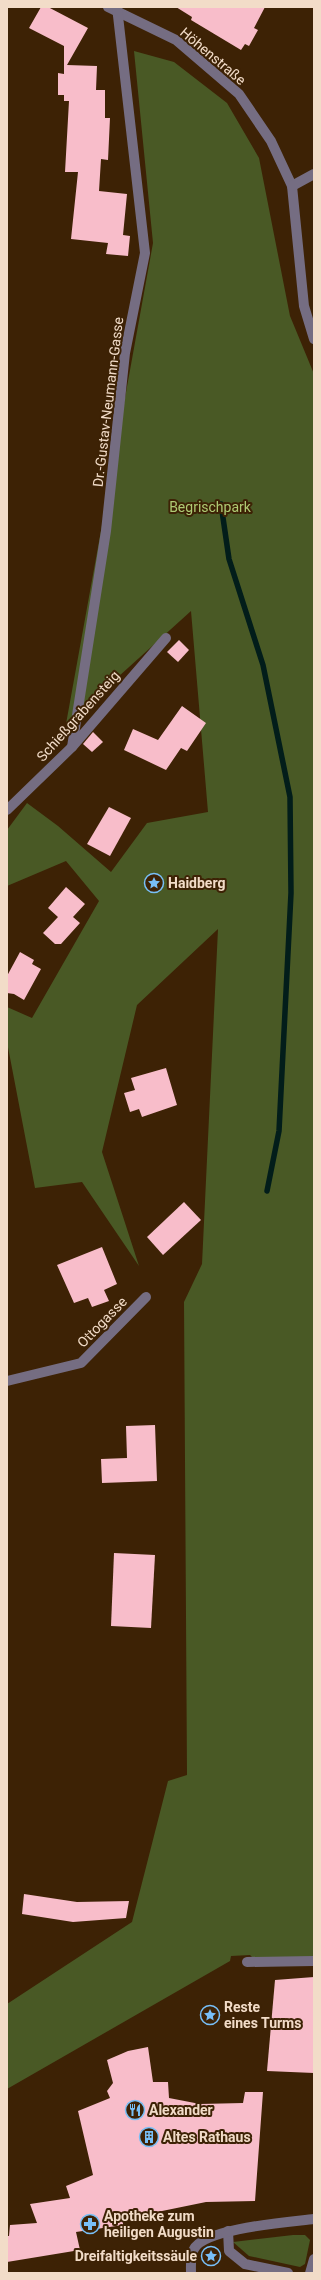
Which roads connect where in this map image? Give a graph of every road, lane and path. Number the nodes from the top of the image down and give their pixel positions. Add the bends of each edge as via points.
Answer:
1 (108, 7) edge
2 (117, 10) edge
3 (314, 174) edge
4 (292, 186) junction
5 (314, 339) edge
6 (166, 638) dead end
7 (72, 747) junction
8 (7, 810) edge
9 (146, 1297) dead end
10 (7, 1381) edge
11 (314, 1961) edge
12 (247, 1962) dead end
13 (314, 2219) edge
14 (228, 2231) junction
15 (314, 2259) edge
16 (191, 2273) edge
17 (288, 2273) edge
18 (310, 2273) edge

1 - 2 street, Höhenstraße
2 - 4 street, Höhenstraße via 176,40 238,94 271,142
2 - 7 street, Dr.-Gustav-Neumann-Gasse via 145,253 125,353 106,531
3 - 4 street
4 - 5 street, Höhenstraße via 304,306
6 - 7 street, Schießgrabensteig
7 - 8 street, Schießgrabensteig
9 - 10 street, Ottogasse via 81,1363
11 - 12 street
13 - 14 street
14 - 16 street via 201,2241 193,2249
14 - 17 street via 229,2251 245,2264
15 - 18 street

